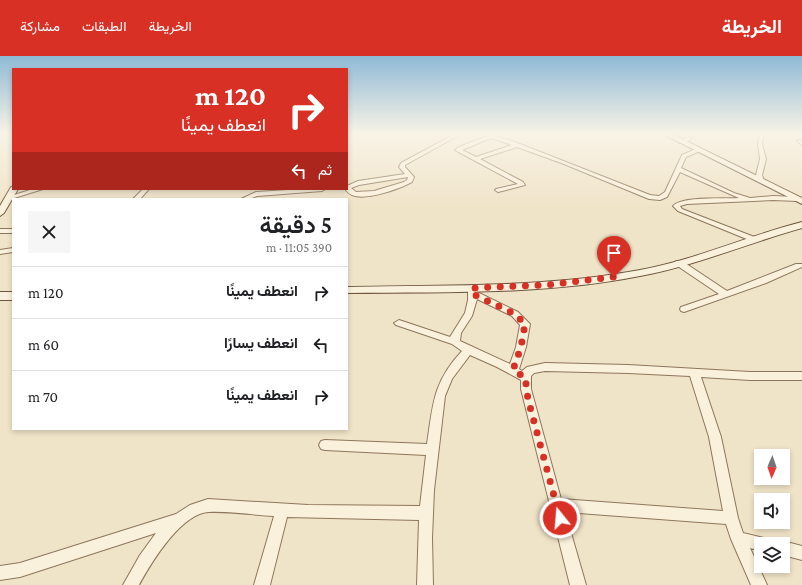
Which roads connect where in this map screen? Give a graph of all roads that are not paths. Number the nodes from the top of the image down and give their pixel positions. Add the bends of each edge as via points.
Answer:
1 (413, 159) edge
2 (476, 159) edge
3 (553, 159) edge
4 (683, 159) edge
5 (715, 159) edge
6 (763, 159) edge
7 (679, 169) junction
8 (410, 175) junction
9 (760, 178) junction
10 (348, 188) edge
11 (348, 189) edge
12 (33, 190) edge
13 (145, 190) edge
14 (316, 190) edge
15 (498, 190) dead end
16 (292, 191) edge
17 (257, 192) edge
18 (12, 193) edge
19 (137, 198) edge
20 (246, 198) edge
21 (750, 200) junction
22 (799, 200) edge
23 (0, 213) edge
24 (802, 225) edge
25 (0, 231) edge
26 (12, 231) edge
27 (754, 240) junction
28 (12, 250) edge
29 (0, 252) edge
30 (679, 263) junction
31 (798, 266) dead end
32 (348, 290) edge
33 (473, 291) junction
34 (724, 294) junction
35 (0, 296) edge
36 (12, 296) edge
37 (684, 309) dead end
38 (399, 323) dead end
39 (455, 342) junction
40 (469, 350) junction
41 (513, 370) junction
42 (694, 372) junction
43 (802, 376) edge
44 (526, 378) junction
45 (325, 445) dead end
46 (433, 450) junction
47 (556, 505) junction
48 (282, 511) junction
49 (426, 514) junction
50 (731, 518) junction
51 (178, 519) junction
52 (738, 539) junction
53 (754, 542) edge
54 (790, 550) edge
55 (802, 553) edge
56 (0, 573) edge
57 (130, 585) edge
58 (262, 585) edge
59 (424, 585) edge
60 (578, 585) edge
61 (759, 585) edge

1 - 8 street via 402,167
2 - 15 street via 522,183
3 - 7 street via 649,197 660,198 665,196
4 - 7 street
5 - 9 street
6 - 9 street
7 - 21 street
8 - 10 street via 358,183
8 - 11 street via 412,178 408,182 382,190 356,194
9 - 22 street
12 - 18 street
13 - 19 street
14 - 16 street
16 - 17 street
17 - 20 street
18 - 23 street
21 - 22 street
21 - 27 street via 687,202 676,206 680,210
24 - 27 street
25 - 26 street
27 - 30 street
28 - 29 street
30 - 33 street via 640,273 588,281
30 - 34 street
31 - 34 street
32 - 33 street
33 - 39 street via 466,320 457,331
33 - 41 street via 515,314 525,324
34 - 37 street
35 - 36 street
38 - 39 street
39 - 40 street
40 - 41 street
40 - 46 street via 451,370 442,387
41 - 44 street
42 - 43 street
42 - 44 street via 545,367 531,370 526,374
42 - 50 street via 715,437
44 - 47 street via 526,389
45 - 46 street
46 - 49 street
47 - 50 street
47 - 60 street
48 - 49 street
48 - 51 street via 208,505 196,508
48 - 58 street
49 - 59 street
50 - 52 street
51 - 56 street via 20,570
51 - 57 street via 166,531
52 - 53 street
52 - 61 street
54 - 55 street

